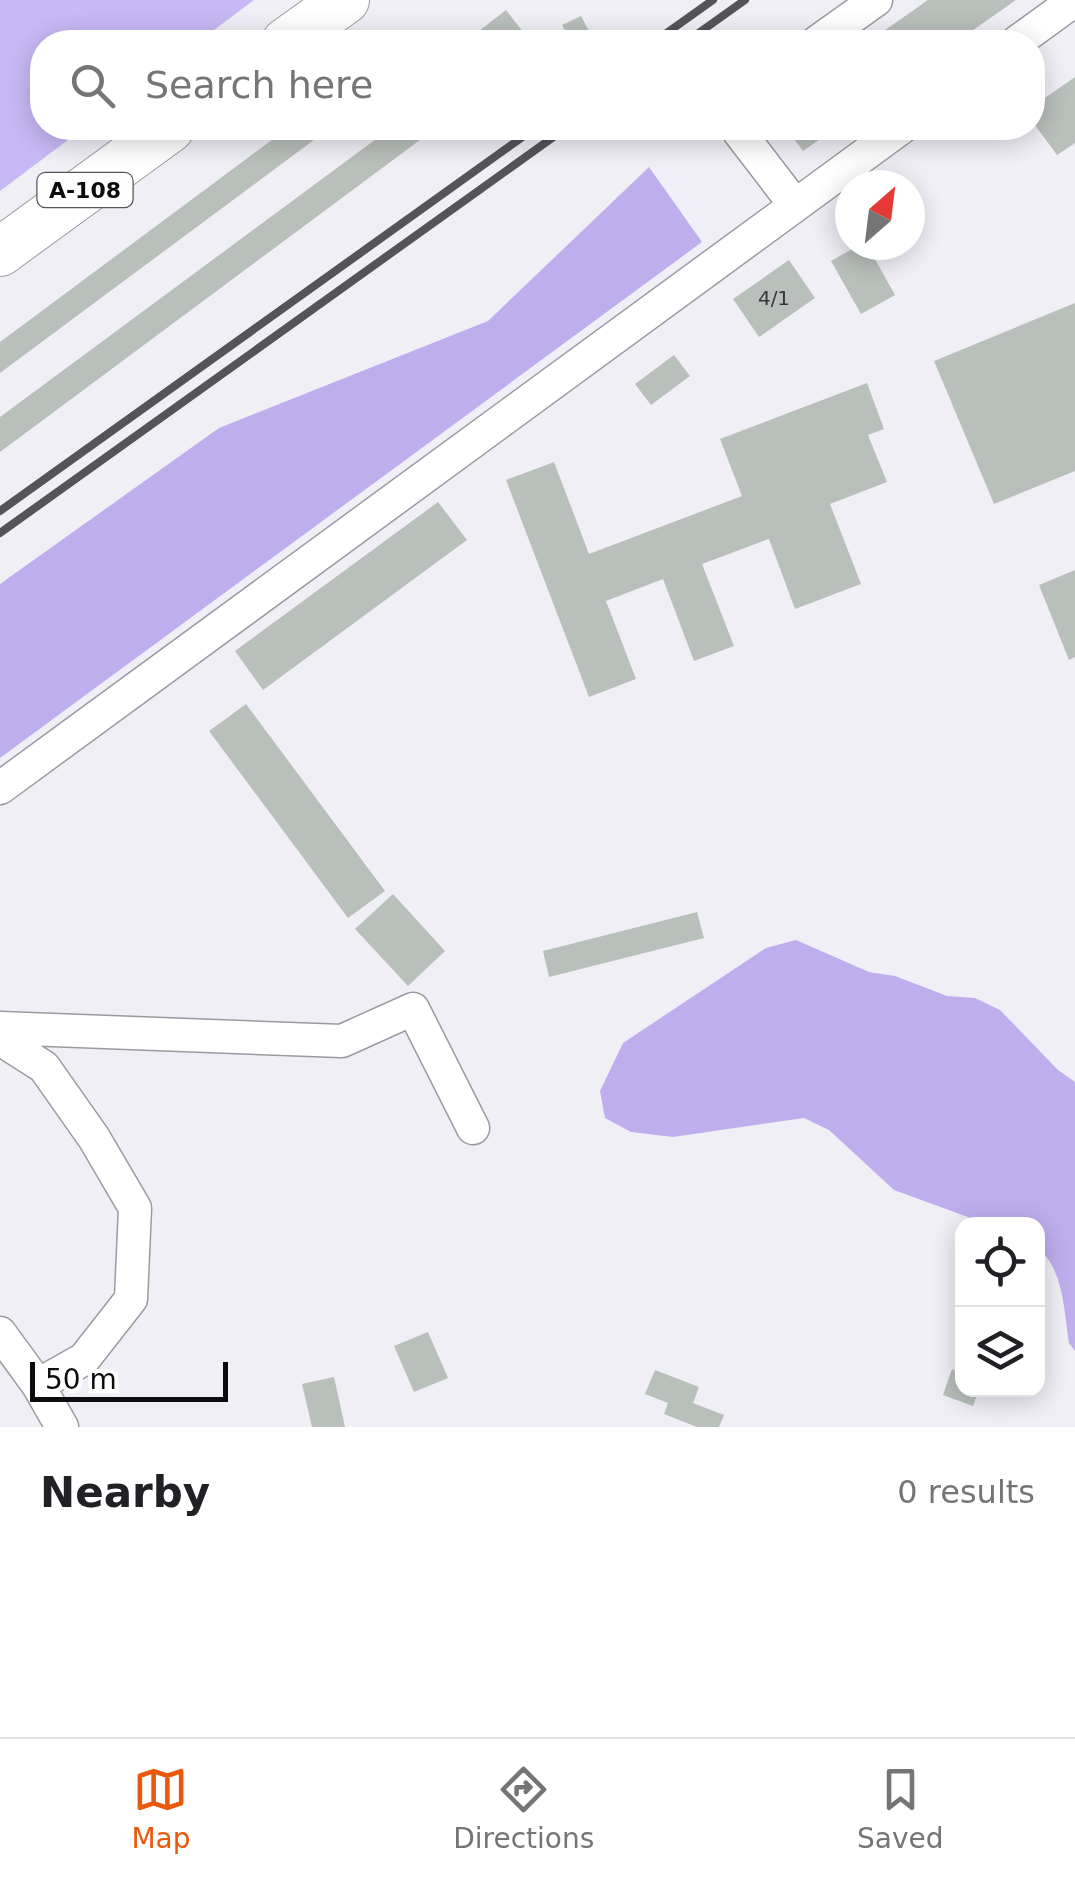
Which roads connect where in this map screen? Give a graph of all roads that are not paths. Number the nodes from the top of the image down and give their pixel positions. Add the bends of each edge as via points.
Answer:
1 (344, 0) edge
2 (876, 0) edge
3 (1075, 0) edge
4 (303, 30) edge
5 (834, 30) edge
6 (1034, 30) edge
7 (154, 140) edge
8 (745, 140) edge
9 (884, 140) edge
10 (795, 205) junction
11 (0, 252) edge
12 (0, 788) edge
13 (0, 1028) edge
14 (0, 1039) edge
15 (473, 1128) dead end
16 (0, 1333) edge
17 (38, 1385) junction
18 (62, 1427) edge

1 - 4 highway
2 - 5 street
3 - 6 street
7 - 11 highway, А-108
8 - 10 street
9 - 10 street
10 - 12 street
13 - 15 street via 342,1041 420,1005
14 - 17 street via 44,1067 134,1208 132,1299 84,1359
16 - 17 street
17 - 18 street

